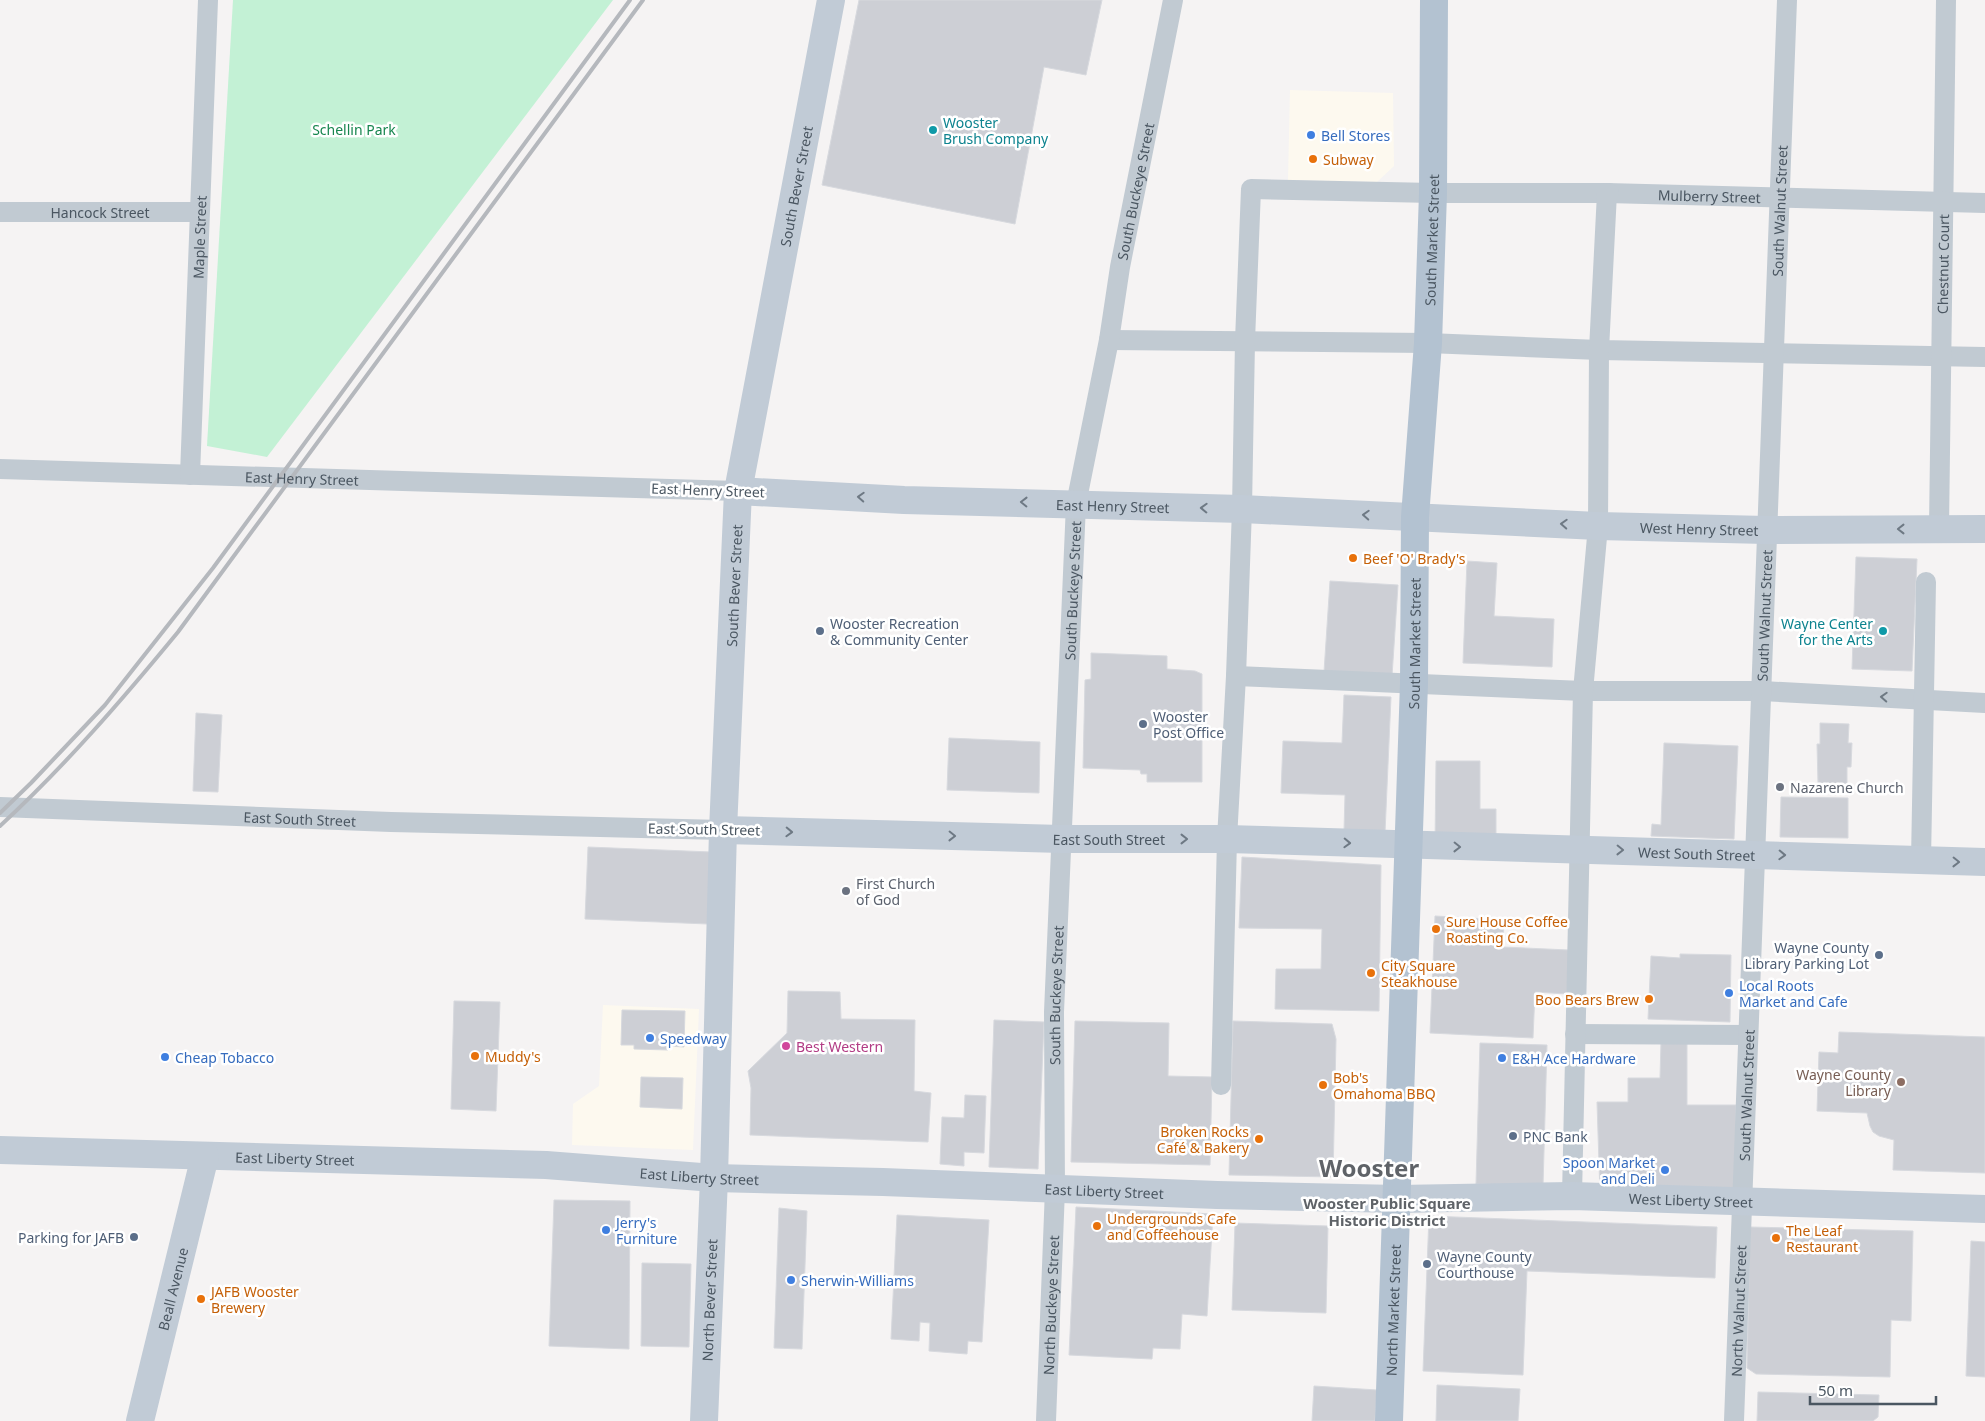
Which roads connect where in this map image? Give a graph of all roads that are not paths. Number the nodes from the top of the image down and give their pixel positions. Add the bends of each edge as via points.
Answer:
1 (208, 0) edge
2 (831, 0) edge
3 (1173, 0) edge
4 (1434, 0) edge
5 (1787, 0) edge
6 (1946, 0) edge
7 (1433, 193) junction
8 (1608, 193) junction
9 (1780, 197) junction
10 (1944, 201) junction
11 (1985, 203) edge
12 (0, 212) edge
13 (199, 212) junction
14 (1109, 340) junction
15 (1245, 342) junction
16 (1428, 343) junction
17 (1599, 350) junction
18 (1772, 354) junction
19 (1941, 356) junction
20 (1985, 357) edge
21 (0, 468) edge
22 (190, 475) junction
23 (738, 491) junction
24 (1076, 504) junction
25 (1242, 509) junction
26 (1415, 517) junction
27 (1598, 526) junction
28 (1938, 528) junction
29 (1766, 530) junction
30 (1985, 530) edge
31 (1926, 582) dead end
32 (1236, 676) junction
33 (1414, 684) junction
34 (1583, 691) junction
35 (1762, 691) junction
36 (1924, 698) junction
37 (1985, 702) edge
38 (0, 807) edge
39 (723, 830) junction
40 (1062, 839) junction
41 (1227, 839) junction
42 (1409, 846) junction
43 (1579, 849) junction
44 (1753, 854) junction
45 (1921, 861) junction
46 (1985, 862) edge
47 (1575, 1034) junction
48 (1748, 1035) junction
49 (1221, 1085) dead end
50 (0, 1150) edge
51 (205, 1156) junction
52 (714, 1178) junction
53 (1055, 1189) junction
54 (1572, 1196) junction
55 (1398, 1199) junction
56 (1744, 1200) junction
57 (1985, 1209) edge
58 (140, 1421) edge
59 (704, 1421) edge
60 (1046, 1421) edge
61 (1389, 1421) edge
62 (1734, 1421) edge

1 - 13 street, Maple Street
2 - 23 main road, South Bever Street
3 - 14 street, South Buckeye Street via 1120,267
4 - 7 main road, South Market Street
5 - 9 street, South Walnut Street
6 - 10 street, Chestnut Court
7 - 8 street, Mulberry Street
7 - 15 street, Mulberry Street via 1251,189
7 - 16 main road, South Market Street
8 - 9 street, Mulberry Street
8 - 17 street
9 - 10 street, Mulberry Street
9 - 18 street, South Walnut Street
10 - 11 street, Mulberry Street
10 - 19 street, Chestnut Court
12 - 13 street, Hancock Street
13 - 22 street, Maple Street
14 - 15 street
14 - 24 street, South Buckeye Street
15 - 16 street
15 - 25 street
16 - 17 street
16 - 26 main road, South Market Street
17 - 18 street
17 - 27 street
18 - 19 street
18 - 29 street, South Walnut Street
19 - 20 street
19 - 28 street, Chestnut Court
21 - 22 street, East Henry Street
22 - 23 street, East Henry Street
24 -> 23 main road, East Henry Street via 904,500
23 - 39 main road, South Bever Street
25 -> 24 main road, East Henry Street
24 - 40 street, South Buckeye Street
26 -> 25 main road, East Henry Street
25 - 32 street
27 -> 26 main road, West Henry Street
26 - 33 main road, South Market Street
27 - 29 main road, West Henry Street
27 - 34 street
28 -> 29 main road, West Henry Street
28 - 30 main road, West Henry Street
29 - 35 street, South Walnut Street
31 - 36 street
32 - 33 street
32 - 41 street
33 - 34 street
33 - 42 main road, South Market Street
34 - 35 street
34 - 43 street
36 -> 35 street
35 - 44 street, South Walnut Street
36 - 37 street
36 - 45 street
38 - 39 street, East South Street via 391,822
39 -> 40 main road, East South Street
39 - 52 main road, South Bever Street
40 -> 41 main road, East South Street
40 - 53 street, South Buckeye Street via 1054,1012
41 -> 42 main road, East South Street
41 - 49 street
42 -> 43 main road, West South Street
42 - 55 main road, South Market Street
43 -> 44 main road, West South Street
43 - 47 street
44 -> 45 main road, West South Street
44 - 48 street, South Walnut Street
45 -> 46 main road, West South Street
47 - 48 street
47 - 54 street
48 - 56 street, South Walnut Street
50 - 51 main road, East Liberty Street
51 - 52 main road, East Liberty Street via 546,1165
51 - 58 main road, Beall Avenue
52 - 53 main road, East Liberty Street
52 - 59 main road, North Bever Street
53 - 55 main road, East Liberty Street
53 - 60 street, North Buckeye Street
54 - 55 main road, West Liberty Street
54 - 56 main road, West Liberty Street
55 - 61 main road, North Market Street
56 - 57 main road, West Liberty Street
56 - 62 street, North Walnut Street

